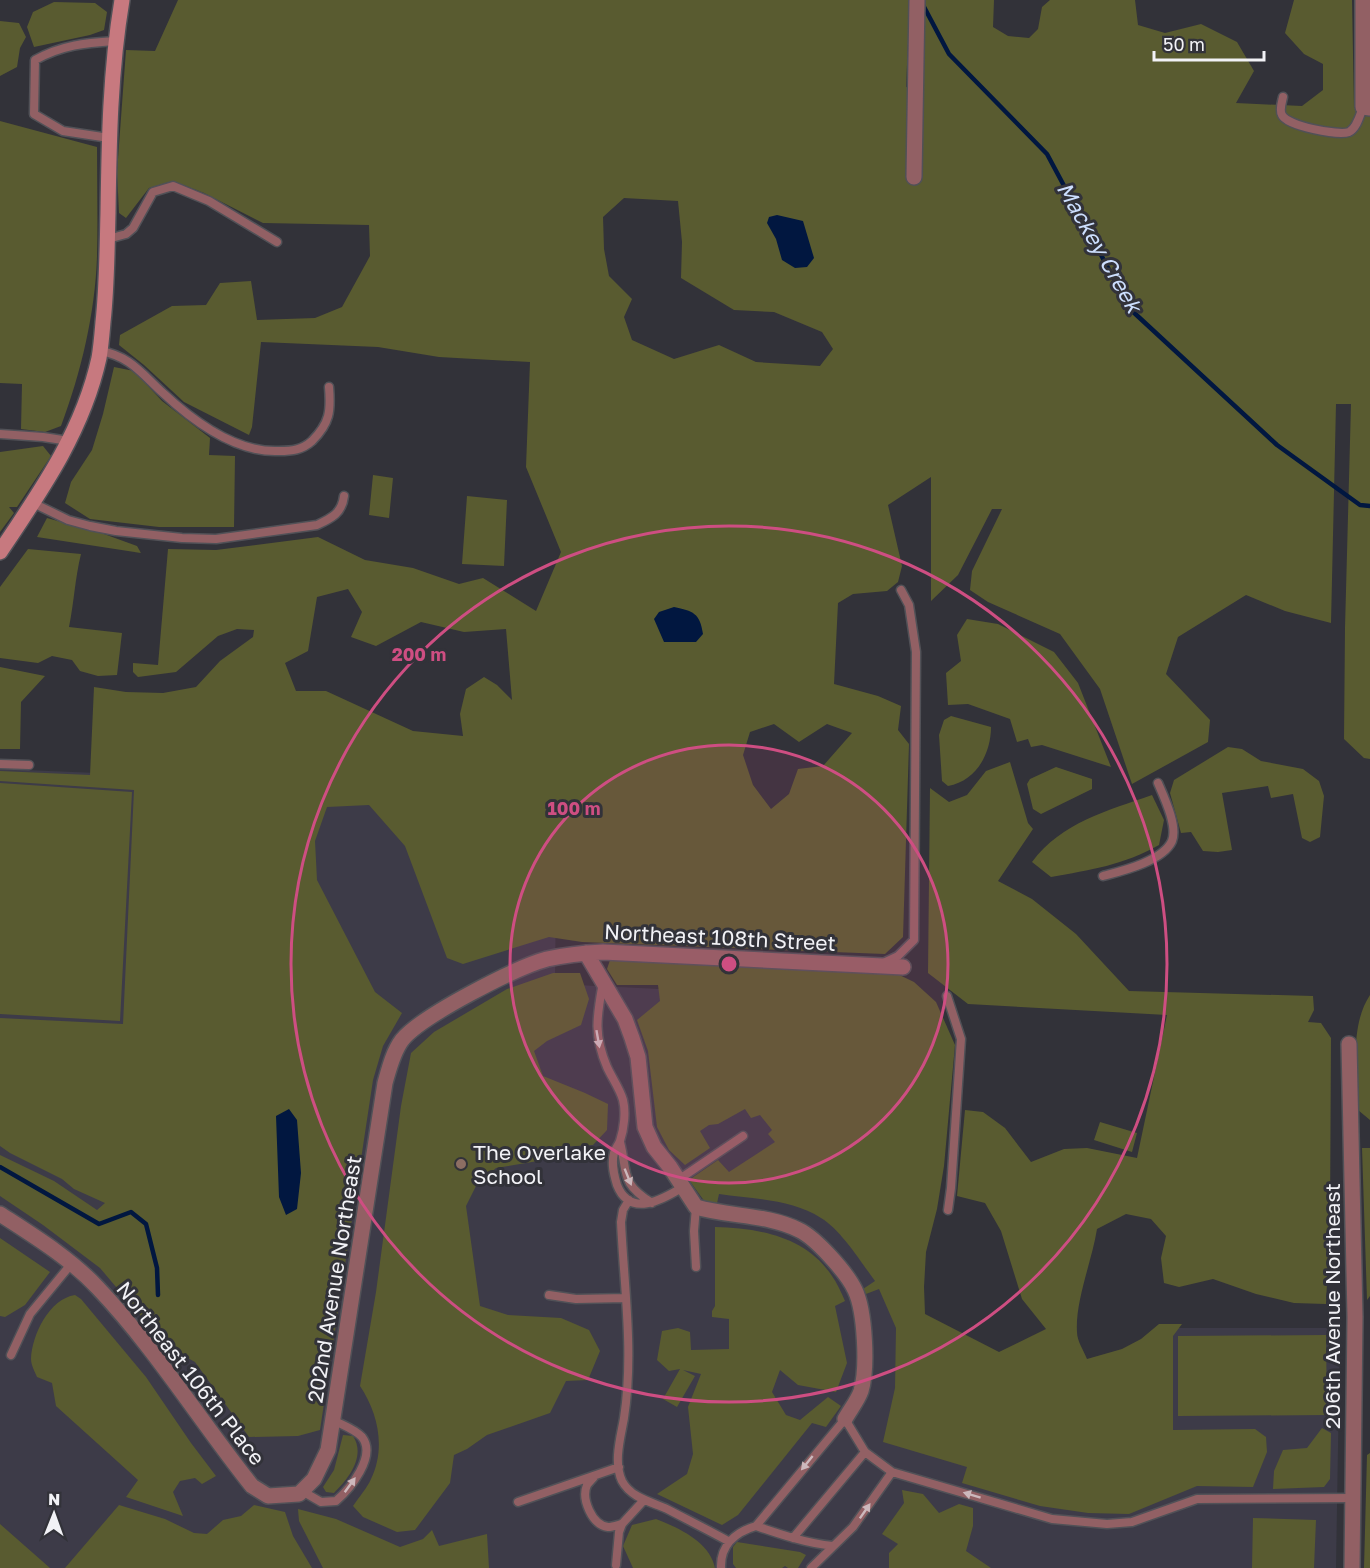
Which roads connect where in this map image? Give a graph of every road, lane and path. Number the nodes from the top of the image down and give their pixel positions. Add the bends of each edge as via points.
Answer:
1 (122, 0) edge
2 (917, 0) edge
3 (1363, 0) edge
4 (115, 42) junction
5 (1283, 97) dead end
6 (1367, 107) edge
7 (109, 138) junction
8 (914, 177) dead end
9 (108, 239) junction
10 (277, 242) dead end
11 (99, 354) junction
12 (329, 387) dead end
13 (0, 434) edge
14 (69, 441) junction
15 (344, 496) dead end
16 (33, 504) junction
17 (0, 552) edge
18 (902, 590) dead end
19 (0, 764) edge
20 (29, 765) dead end
21 (1158, 783) dead end
22 (1103, 876) dead end
23 (586, 953) junction
24 (878, 965) junction
25 (903, 967) dead end
26 (603, 981) junction
27 (947, 996) dead end
28 (1349, 1044) dead end
29 (391, 1061) joint
30 (743, 1136) dead end
31 (620, 1142) junction
32 (677, 1178) junction
33 (629, 1200) junction
34 (652, 1203) junction
35 (696, 1207) junction
36 (948, 1210) dead end
37 (0, 1214) edge
38 (72, 1263) junction
39 (696, 1267) dead end
40 (549, 1295) dead end
41 (626, 1298) junction
42 (11, 1355) dead end
43 (845, 1419) junction
44 (333, 1420) junction
45 (865, 1452) junction
46 (619, 1467) junction
47 (892, 1472) junction
48 (594, 1477) junction
49 (301, 1493) junction
50 (1353, 1498) junction
51 (644, 1500) junction
52 (518, 1502) dead end
53 (622, 1524) junction
54 (756, 1526) junction
55 (793, 1539) junction
56 (728, 1541) junction
57 (833, 1546) junction
58 (616, 1565) dead end
59 (721, 1568) edge
60 (811, 1568) edge
61 (1352, 1568) edge

1 - 4 street
2 - 8 street
3 - 6 street
4 - 7 street
4 - 7 lane via 80,43 35,60 34,114 63,131
5 - 6 lane via 1280,108 1289,122 1325,131 1349,132
7 - 9 street
9 - 10 lane via 133,228 153,192 173,186 209,201
9 - 11 street
11 - 12 lane via 114,353 129,360 209,429 237,445 260,452 305,447 327,420 331,409
11 - 14 street via 86,403
13 - 14 lane
14 - 16 street
15 - 16 lane via 339,512 317,525 216,538 116,531 68,520
16 - 17 street
18 - 24 lane via 909,605 915,652 914,940 898,956
19 - 20 lane
21 - 22 lane via 1172,820 1172,840 1164,851 1136,867
23 - 24 street, Northeast 108th Street
23 - 26 street
23 - 29 street, Northeast 108th Street via 530,964 464,998 414,1029 402,1040
24 - 25 street, Northeast 108th Street
26 -> 31 lane via 596,1032 623,1101
26 - 32 street via 625,1019 638,1057 645,1127 654,1147
27 - 36 lane via 961,1039
28 - 50 street, 206th Avenue Northeast via 1355,1317
29 - 44 street, 202nd Avenue Northeast
30 - 32 lane
31 - 33 lane via 614,1152 613,1171
31 -> 34 lane via 626,1178 632,1188
32 - 34 lane
32 - 35 street
33 - 34 lane via 636,1204
33 - 41 lane via 621,1222
35 - 39 lane
35 - 43 street via 770,1219 800,1230 824,1249 855,1291 866,1338 861,1391
37 - 38 street, Northeast 106th Place
38 - 42 lane via 30,1314
38 - 49 street, Northeast 106th Place via 136,1331 252,1486 268,1496
40 - 41 lane
41 - 46 lane via 627,1378
43 - 45 lane
43 -> 54 lane
44 - 49 street, 202nd Avenue Northeast via 328,1450 314,1479
49 -> 44 lane via 321,1502 336,1501 359,1472 366,1445 362,1437
45 - 47 lane
45 - 55 lane
46 - 48 lane
46 - 51 lane via 622,1481
50 -> 47 lane via 1197,1499 1132,1522 1107,1524 1052,1519
57 -> 47 lane via 853,1527
48 - 52 lane
48 - 53 lane via 587,1484 590,1511 597,1522 609,1527
50 - 61 street, 206th Avenue Northeast
51 - 53 lane
51 - 56 lane
53 - 58 lane
54 - 55 lane
54 - 56 lane via 742,1530
55 - 57 lane
56 - 59 lane
57 - 60 lane

